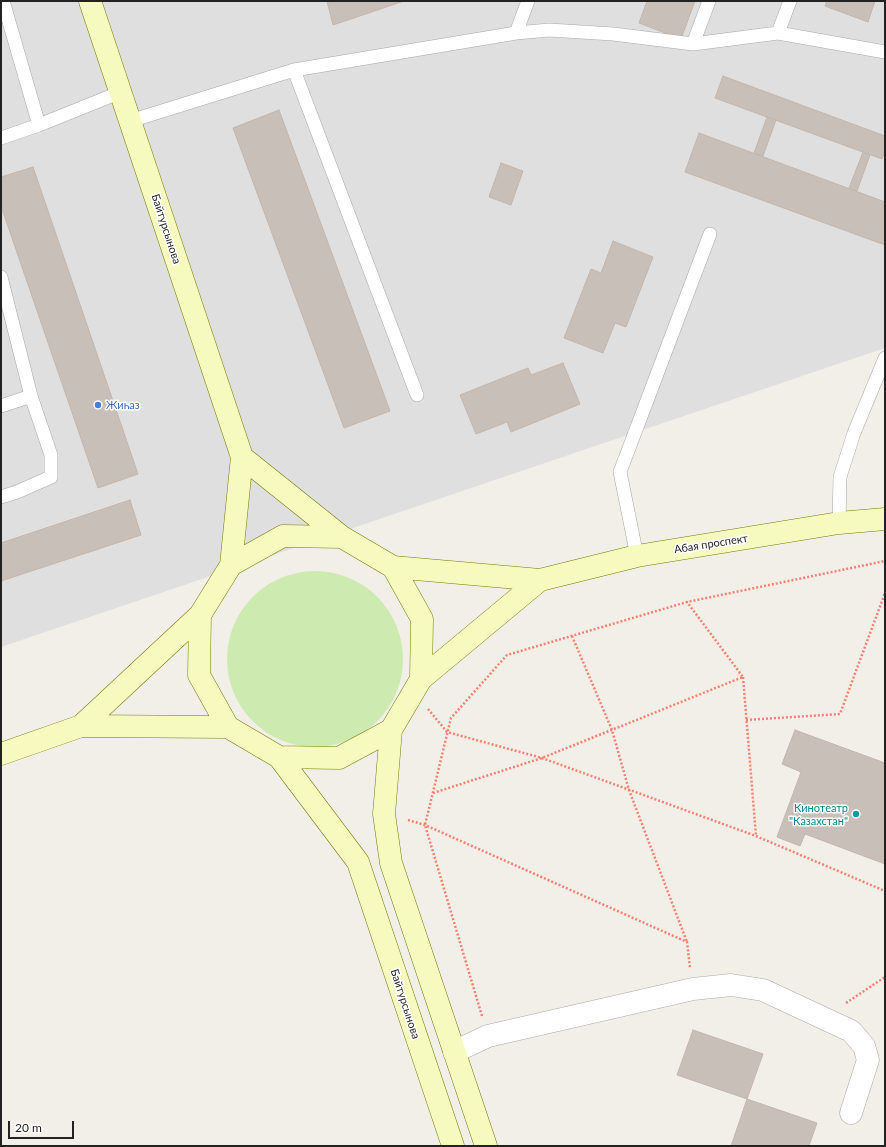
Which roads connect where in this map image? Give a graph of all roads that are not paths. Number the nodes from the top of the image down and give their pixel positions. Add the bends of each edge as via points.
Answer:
1 (4, 1) edge
2 (90, 1) edge
3 (528, 1) edge
4 (709, 1) edge
5 (790, 1) edge
6 (516, 32) junction
7 (778, 33) junction
8 (693, 44) junction
9 (885, 52) edge
10 (294, 70) junction
11 (121, 92) junction
12 (130, 121) junction
13 (39, 125) junction
14 (1, 138) edge
15 (710, 234) dead end
16 (1, 277) edge
17 (885, 358) edge
18 (417, 395) dead end
19 (31, 396) junction
20 (1, 406) edge
21 (242, 457) junction
22 (1, 497) edge
23 (885, 519) edge
24 (839, 523) junction
25 (342, 537) junction
26 (637, 556) junction
27 (231, 565) junction
28 (393, 568) junction
29 (540, 580) junction
30 (200, 615) junction
31 (417, 685) junction
32 (81, 726) junction
33 (228, 727) junction
34 (391, 730) junction
35 (1, 754) edge
36 (279, 757) junction
37 (454, 1052) junction
38 (851, 1113) dead end
39 (476, 1116) junction
40 (446, 1125) junction
41 (453, 1146) edge
42 (486, 1146) edge

1 - 13 lane
2 - 11 street, Байтурсынова
3 - 6 lane
4 - 8 lane
5 - 7 lane
6 - 8 lane via 549,30 606,33
6 - 10 lane
7 - 8 lane
7 - 9 lane
10 - 12 lane
10 - 18 lane
11 - 12 street, Байтурсынова
11 - 13 lane
12 - 21 street, Байтурсынова
13 - 14 lane
15 - 26 lane via 620,472
16 - 19 lane
17 - 24 lane via 854,433 840,478
19 - 20 lane
19 - 22 lane via 51,455 51,477
21 - 25 street
21 - 27 street
23 - 24 street, Абая проспект
24 - 26 street, Абая проспект
25 - 27 street via 283,536
25 - 28 street
26 - 29 street, Абая проспект
27 - 30 street
28 - 29 street
28 - 31 street via 422,620
29 - 31 street
30 - 32 street
30 - 33 street via 199,675
31 - 34 street
32 - 33 street
32 - 35 street
33 - 36 street
34 - 36 street via 339,758
34 - 37 street via 384,814 391,863
36 - 40 street, Байтурсынова via 358,862
37 - 38 street via 488,1036 693,990 731,985 763,990 851,1031 864,1046 868,1060
37 - 39 street
39 - 40 street
39 - 42 street
40 - 41 street, Байтурсынова

